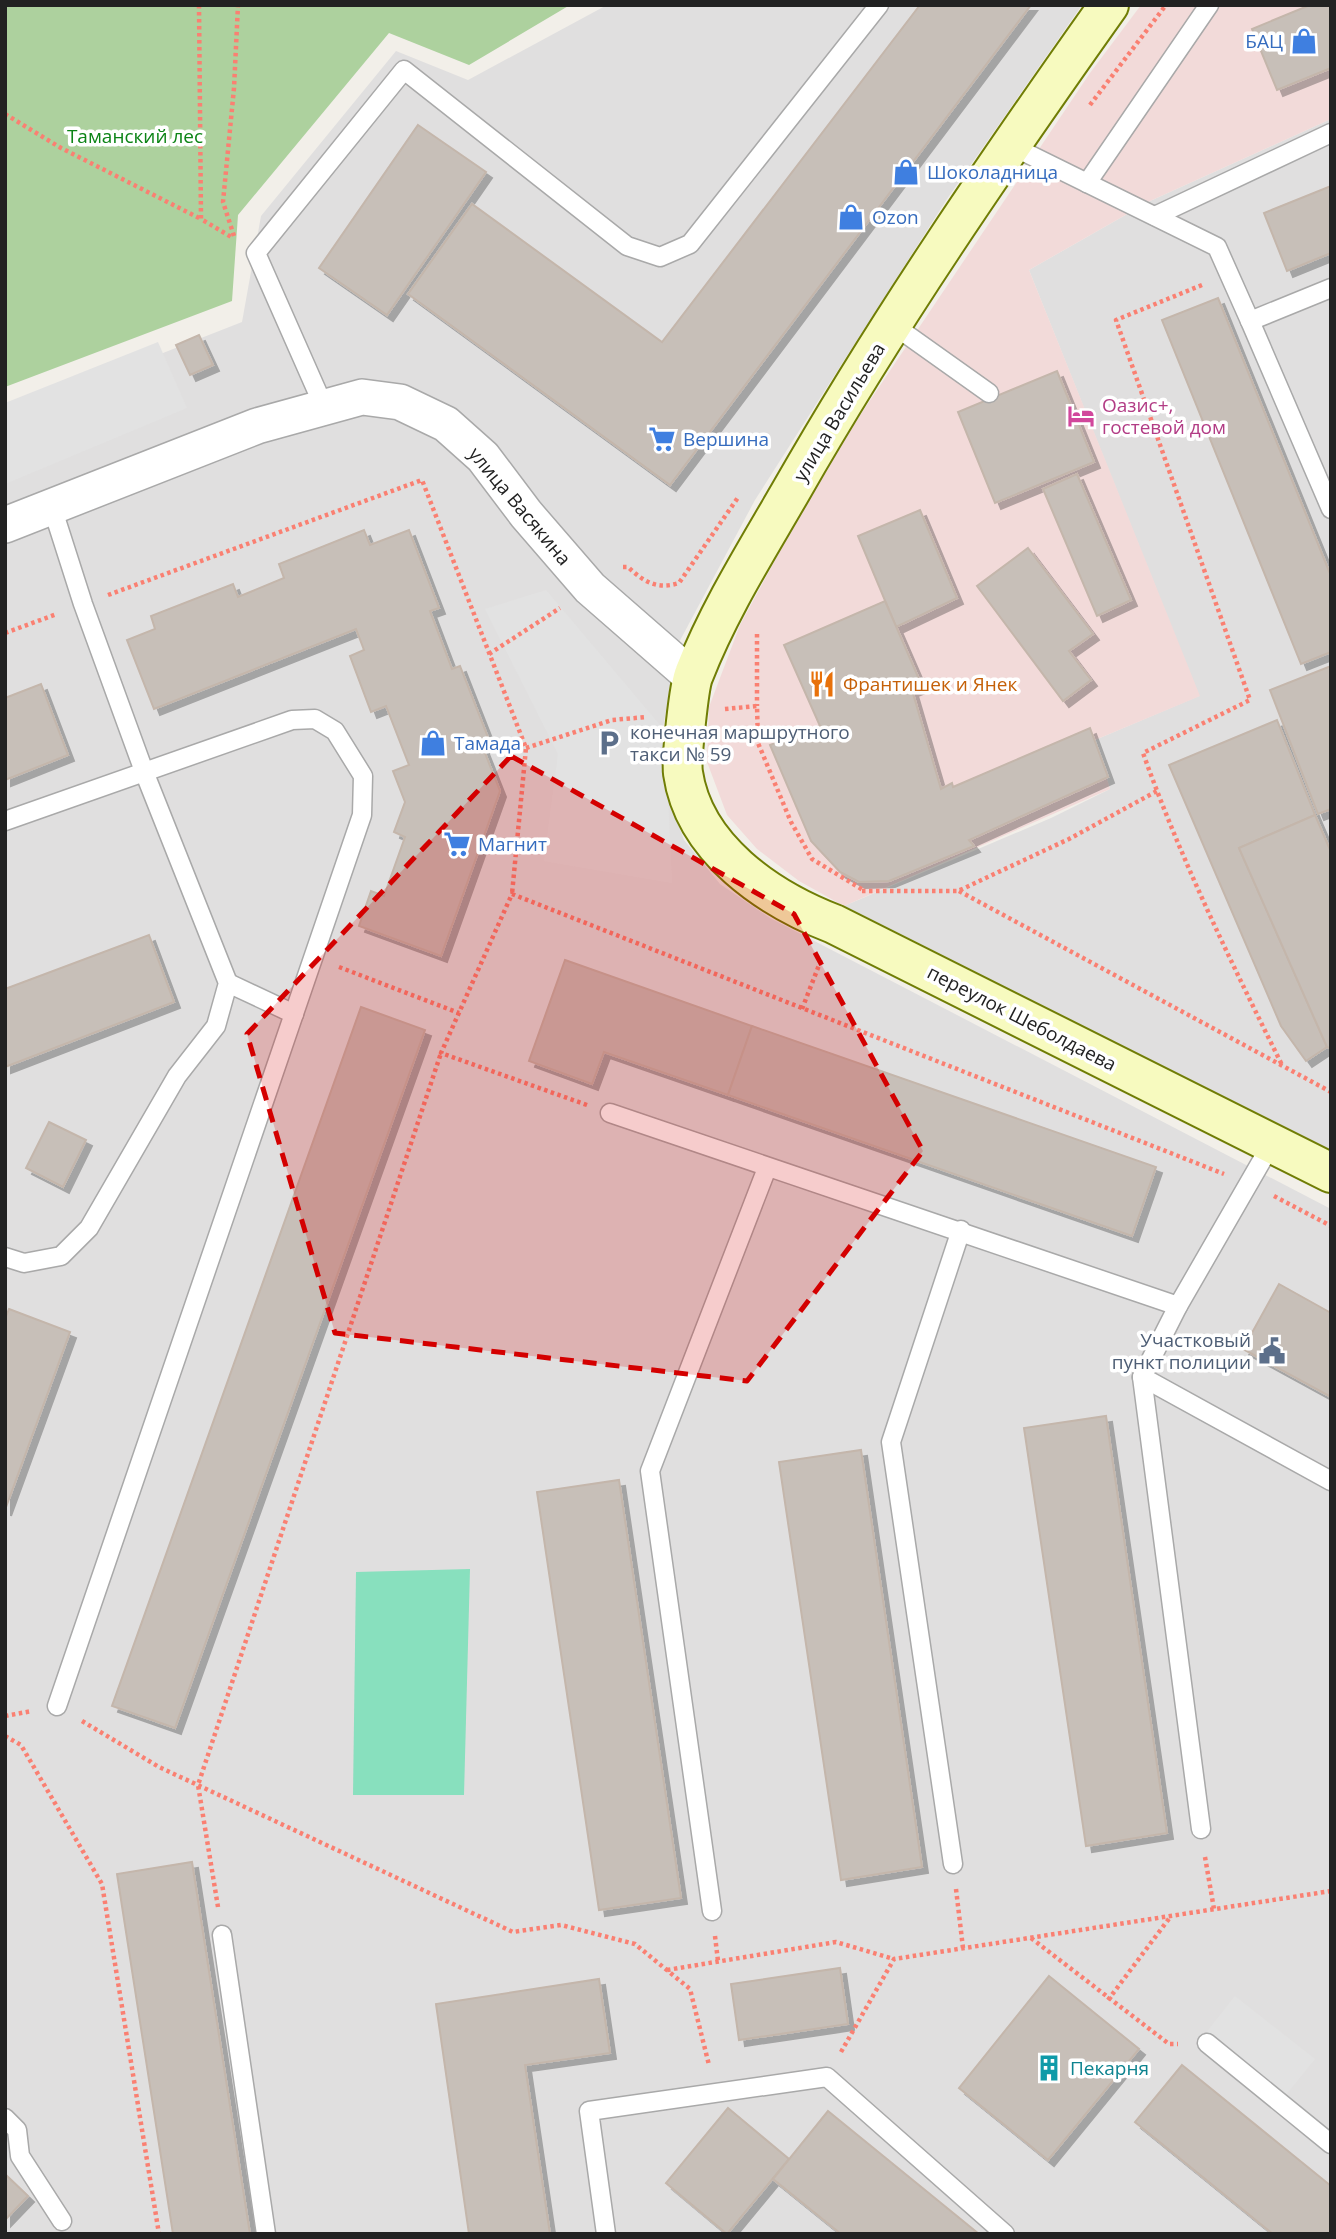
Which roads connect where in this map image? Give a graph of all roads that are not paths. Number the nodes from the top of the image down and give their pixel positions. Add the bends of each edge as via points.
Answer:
1 (879, 5) edge
2 (1109, 5) edge
3 (1209, 5) edge
4 (1331, 133) edge
5 (1010, 145) junction
6 (1087, 183) junction
7 (1155, 216) junction
8 (1331, 288) edge
9 (1250, 321) junction
10 (892, 324) junction
11 (989, 393) dead end
12 (324, 407) junction
13 (52, 507) junction
14 (1331, 509) edge
15 (5, 525) edge
16 (692, 677) junction
17 (145, 774) junction
18 (5, 821) edge
19 (722, 852) joint
20 (229, 983) junction
21 (294, 1014) junction
22 (610, 1113) road end
23 (1272, 1143) junction
24 (767, 1168) junction
25 (1331, 1173) edge
26 (961, 1230) junction
27 (5, 1257) edge
28 (1178, 1306) junction
29 (1142, 1377) junction
30 (1331, 1481) edge
31 (57, 1706) road end
32 (1201, 1829) road end
33 (953, 1864) road end
34 (712, 1911) dead end
35 (222, 1935) road end
36 (1207, 2043) road end
37 (5, 2118) edge
38 (1331, 2144) edge
39 (62, 2221) dead end
40 (266, 2234) edge
41 (606, 2234) edge
42 (1005, 2234) edge

1 - 12 lane via 690,244 660,257 627,246 404,71 257,253
2 - 5 street, улица Васильева
3 - 6 lane
4 - 7 lane
5 - 6 lane
5 - 10 street, улица Васильева
6 - 7 lane
7 - 9 lane via 1217,247
8 - 9 lane
9 - 14 lane
10 - 11 lane
10 - 16 street, улица Васильева via 836,411 737,586
12 - 13 street, улица Васякина via 257,426
12 - 16 street, улица Васякина via 362,397 400,402 446,424 483,457 590,588
13 - 15 street, улица Васякина
13 - 17 lane
16 - 19 street, улица Васильева via 683,772 698,817
17 - 18 lane
17 - 20 lane
17 - 21 lane via 292,720 315,719 335,731 363,776 362,816
19 - 23 street, переулок Шеболдаева via 795,906
20 - 21 lane
20 - 27 lane via 216,1026 177,1076 89,1228 61,1255 24,1263
21 - 31 lane
22 - 24 lane
23 - 25 street, переулок Шеболдаева
23 - 28 lane
24 - 26 lane
24 - 34 lane via 650,1471
26 - 28 lane
26 - 33 lane via 891,1442
28 - 29 lane
29 - 30 lane
29 - 32 lane
35 - 40 lane
36 - 38 lane
37 - 39 lane via 18,2130 20,2156
41 - 42 lane via 589,2111 827,2077

